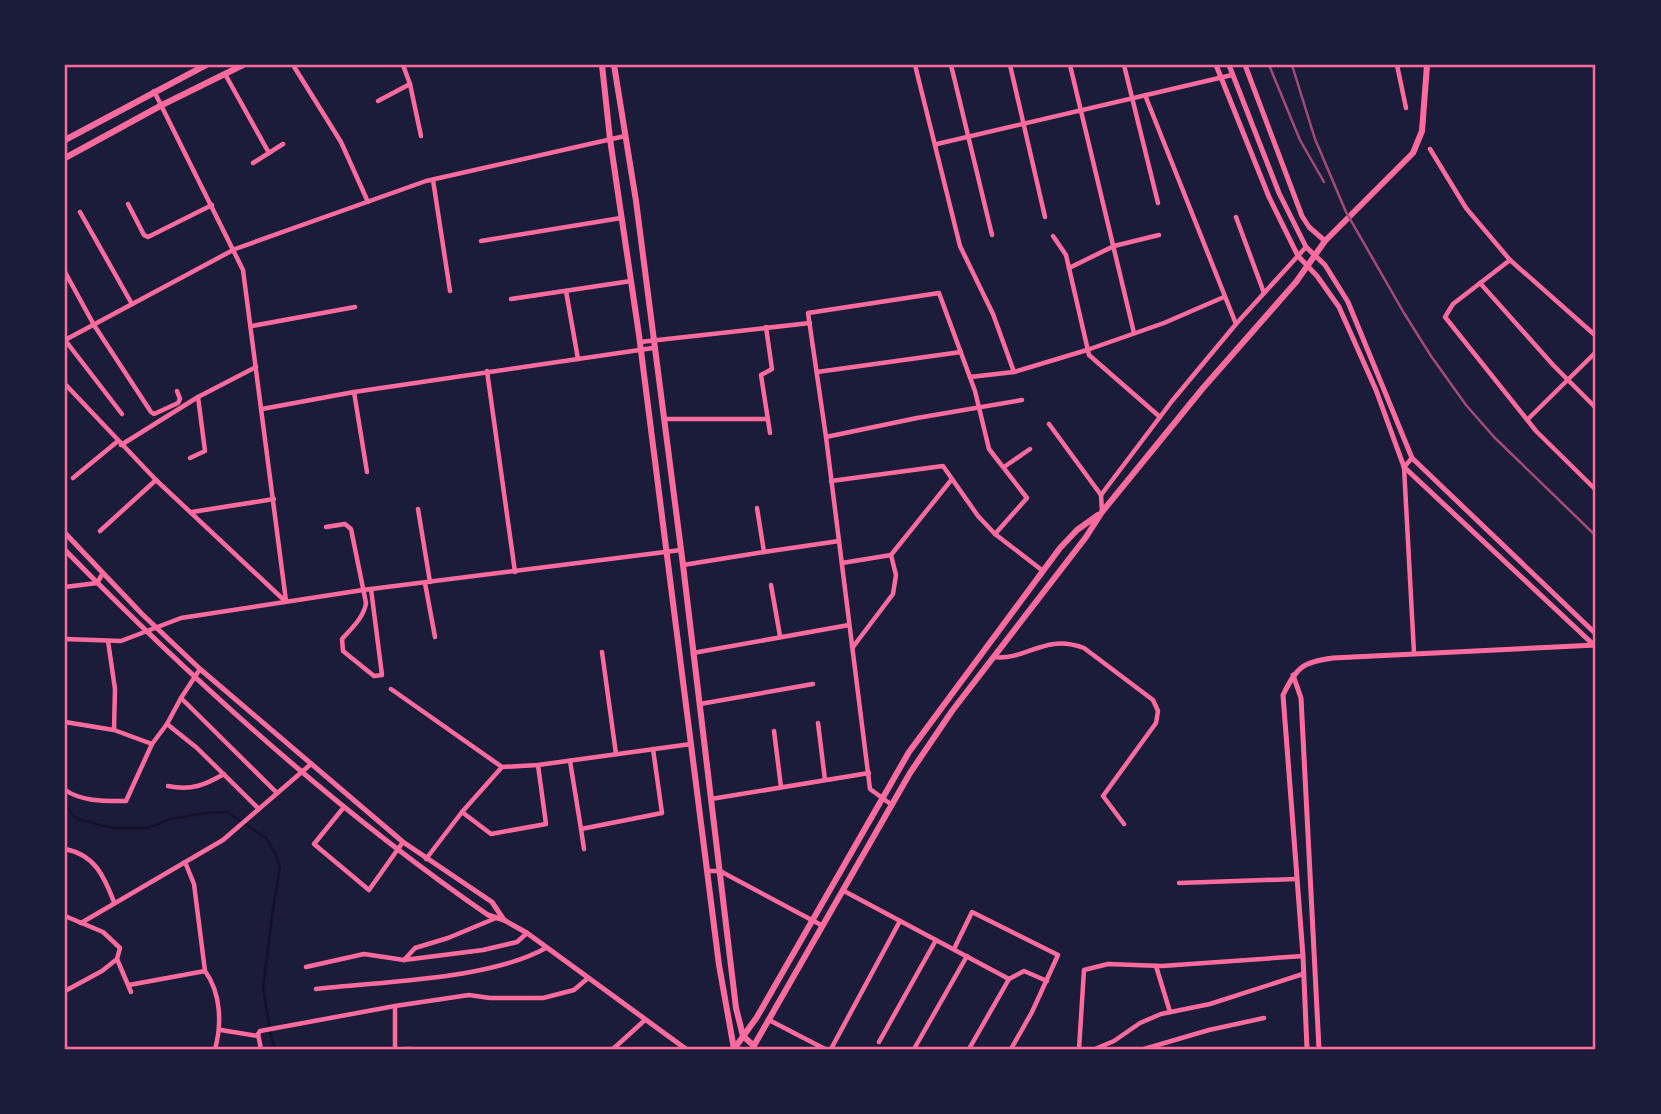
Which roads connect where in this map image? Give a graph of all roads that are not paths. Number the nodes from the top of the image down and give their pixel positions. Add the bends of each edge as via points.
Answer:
1 (206, 65) edge
2 (243, 65) edge
3 (293, 65) edge
4 (403, 65) edge
5 (602, 65) edge
6 (614, 65) edge
7 (915, 65) edge
8 (951, 65) edge
9 (1010, 65) edge
10 (1070, 65) edge
11 (1124, 65) edge
12 (1216, 65) edge
13 (1229, 65) edge
14 (1245, 65) edge
15 (1397, 65) edge
16 (1427, 65) edge
17 (225, 74) junction
18 (1232, 75) junction
19 (1221, 78) junction
20 (410, 84) junction
21 (154, 91) junction
22 (1145, 95) junction
23 (1133, 98) junction
24 (378, 101) dead end
25 (162, 105) junction
26 (1406, 108) dead end
27 (1082, 111) junction
28 (1024, 125) junction
29 (421, 136) dead end
30 (625, 136) junction
31 (970, 136) junction
32 (610, 139) junction
33 (65, 140) edge
34 (282, 144) dead end
35 (937, 144) junction
36 (1430, 149) dead end
37 (269, 153) junction
38 (65, 158) edge
39 (253, 163) dead end
40 (433, 180) junction
41 (368, 202) junction
42 (128, 204) dead end
43 (1158, 204) dead end
44 (212, 205) junction
45 (79, 212) dead end
46 (1045, 217) dead end
47 (1236, 217) dead end
48 (621, 218) junction
49 (992, 235) dead end
50 (1159, 235) dead end
51 (1052, 236) dead end
52 (481, 241) dead end
53 (1325, 241) junction
54 (1114, 246) junction
55 (1306, 247) junction
56 (235, 249) junction
57 (1298, 256) junction
58 (1510, 260) junction
59 (1069, 268) junction
60 (65, 272) edge
61 (632, 281) junction
62 (1480, 283) junction
63 (450, 291) dead end
64 (566, 291) junction
65 (1264, 293) junction
66 (1224, 298) junction
67 (511, 299) dead end
68 (132, 304) junction
69 (355, 307) dead end
70 (810, 323) junction
71 (1236, 324) junction
72 (94, 325) junction
73 (252, 326) junction
74 (766, 327) junction
75 (1134, 333) junction
76 (1596, 337) edge
77 (65, 340) edge
78 (640, 342) junction
79 (653, 344) junction
80 (641, 350) junction
81 (1087, 350) junction
82 (961, 352) junction
83 (1596, 352) edge
84 (578, 359) junction
85 (256, 367) junction
86 (487, 372) junction
87 (817, 372) junction
88 (1014, 372) junction
89 (970, 377) junction
90 (1567, 380) junction
91 (65, 384) edge
92 (177, 391) dead end
93 (354, 392) junction
94 (198, 397) junction
95 (1022, 400) dead end
96 (979, 408) junction
97 (1596, 408) edge
98 (262, 409) junction
99 (158, 412) junction
100 (122, 414) dead end
101 (1160, 417) junction
102 (163, 419) junction
103 (663, 419) junction
104 (768, 419) junction
105 (1527, 420) junction
106 (1049, 424) dead end
107 (770, 433) dead end
108 (826, 437) junction
109 (120, 443) junction
110 (1030, 449) dead end
111 (190, 458) dead end
112 (1412, 458) junction
113 (1004, 467) junction
114 (1404, 467) junction
115 (367, 472) dead end
116 (73, 478) dead end
117 (156, 480) junction
118 (952, 480) junction
119 (831, 481) junction
120 (1596, 490) edge
121 (1101, 495) junction
122 (274, 499) junction
123 (757, 508) dead end
124 (418, 509) dead end
125 (1102, 512) junction
126 (191, 513) junction
127 (326, 527) dead end
128 (100, 531) dead end
129 (65, 533) edge
130 (995, 534) junction
131 (839, 541) junction
132 (65, 550) edge
133 (681, 550) junction
134 (667, 552) junction
135 (764, 552) junction
136 (891, 555) junction
137 (842, 563) junction
138 (683, 565) junction
139 (1043, 571) junction
140 (515, 572) junction
141 (103, 573) junction
142 (97, 583) junction
143 (428, 583) junction
144 (771, 585) dead end
145 (65, 587) edge
146 (371, 589) junction
147 (363, 590) junction
148 (286, 601) junction
149 (374, 606) junction
150 (366, 607) junction
151 (849, 625) junction
152 (156, 626) junction
153 (146, 632) junction
154 (1596, 634) edge
155 (780, 636) junction
156 (435, 637) dead end
157 (65, 639) edge
158 (108, 641) junction
159 (1596, 646) edge
160 (852, 648) junction
161 (602, 652) dead end
162 (692, 653) junction
163 (1415, 653) junction
164 (993, 657) junction
165 (976, 660) junction
166 (986, 666) junction
167 (200, 669) junction
168 (1293, 675) junction
169 (194, 677) junction
170 (813, 684) dead end
171 (391, 689) dead end
172 (181, 698) junction
173 (699, 704) junction
174 (65, 722) edge
175 (818, 723) dead end
176 (167, 724) junction
177 (114, 730) junction
178 (774, 731) dead end
179 (152, 744) junction
180 (691, 744) junction
181 (653, 749) junction
182 (615, 754) junction
183 (570, 761) junction
184 (311, 764) junction
185 (538, 765) junction
186 (502, 767) junction
187 (302, 771) junction
188 (869, 773) junction
189 (224, 774) junction
190 (825, 780) junction
191 (168, 786) dead end
192 (781, 787) junction
193 (65, 790) edge
194 (277, 793) junction
195 (711, 799) junction
196 (881, 799) junction
197 (892, 805) junction
198 (344, 807) junction
199 (259, 809) junction
200 (462, 813) junction
201 (1125, 824) dead end
202 (581, 829) junction
203 (403, 842) junction
204 (65, 849) edge
205 (584, 849) dead end
206 (397, 850) junction
207 (426, 859) junction
208 (185, 862) junction
209 (707, 871) junction
210 (720, 872) junction
211 (1296, 879) junction
212 (1179, 883) dead end
213 (844, 891) junction
214 (114, 902) junction
215 (65, 916) edge
216 (497, 918) junction
217 (504, 920) junction
218 (812, 920) junction
219 (900, 921) junction
220 (81, 923) junction
221 (824, 926) junction
222 (527, 933) junction
223 (936, 940) junction
224 (546, 948) junction
225 (954, 949) junction
226 (967, 956) junction
227 (1303, 956) junction
228 (117, 959) junction
229 (404, 960) junction
230 (1156, 965) junction
231 (306, 967) dead end
232 (205, 971) junction
233 (1303, 974) junction
234 (588, 978) junction
235 (1010, 979) junction
236 (1047, 982) junction
237 (129, 985) junction
238 (316, 989) dead end
239 (65, 991) edge
240 (131, 992) dead end
241 (395, 1006) junction
242 (1170, 1012) junction
243 (1264, 1018) dead end
244 (645, 1020) junction
245 (769, 1020) junction
246 (220, 1030) junction
247 (259, 1034) junction
248 (743, 1036) junction
249 (879, 1042) dead end
250 (753, 1048) edge
251 (822, 1048) edge
252 (215, 1049) edge
253 (261, 1049) edge
254 (396, 1049) edge
255 (405, 1049) edge
256 (412, 1049) edge
257 (613, 1049) edge
258 (686, 1049) edge
259 (734, 1049) edge
260 (831, 1049) edge
261 (914, 1049) edge
262 (969, 1049) edge
263 (1011, 1049) edge
264 (1079, 1049) edge
265 (1095, 1049) edge
266 (1144, 1049) edge
267 (1307, 1049) edge
268 (1319, 1049) edge

1 - 21 main road
2 - 17 main road
3 - 41 street via 341,142
4 - 20 street
5 - 32 main road
6 - 30 main road
7 - 35 street
8 - 31 street
9 - 28 street
10 - 27 street
11 - 23 street
12 - 19 street
13 - 18 street
14 - 53 street via 1302,216
15 - 26 street
16 - 53 main road via 1422,131 1413,153
17 - 25 main road
17 - 37 street
18 - 19 street
18 - 55 street
19 - 22 street
19 - 57 street
20 - 24 street
20 - 29 street
21 - 25 street
21 - 33 main road
22 - 23 street
22 - 66 street
23 - 27 street
23 - 43 street
25 - 38 main road
25 - 44 street
27 - 28 street
27 - 54 street
28 - 31 street
28 - 46 street
30 - 32 street
30 - 79 main road
31 - 35 street
31 - 49 street
32 - 40 street
32 - 48 main road
34 - 37 street
35 - 88 street via 960,246 993,314
36 - 58 street via 1466,208
37 - 39 street
40 - 41 street
40 - 63 street
41 - 56 street
42 - 44 street via 148,237
44 - 56 street
45 - 68 street
47 - 65 street
48 - 52 street
48 - 61 main road
50 - 54 street
51 - 59 street
53 - 125 main road via 1296,282
54 - 59 street
54 - 75 street
55 - 57 street
55 - 112 street via 1325,265 1348,302
56 - 68 street
56 - 73 street
57 - 65 street
57 - 114 street via 1339,307
58 - 62 street
58 - 76 street
59 - 81 street
60 - 72 street
61 - 64 street
61 - 78 main road
62 - 90 street
62 - 105 street via 1453,303 1445,317
64 - 67 street
64 - 84 street
65 - 71 street
66 - 71 street
66 - 75 street
68 - 72 street
69 - 73 street
70 - 74 street
70 - 82 street via 808,313 939,293
70 - 87 street
71 - 101 street
72 - 77 street
72 - 99 street via 151,412
73 - 85 street
74 - 79 street
74 - 104 street via 772,369 761,375
75 - 81 street
77 - 100 street
78 - 79 street
78 - 80 main road
79 - 80 street
79 - 103 main road
80 - 84 street
80 - 134 main road
81 - 88 street
81 - 101 street
82 - 87 street
82 - 89 street
83 - 90 street
84 - 86 street
85 - 94 street
85 - 98 street
86 - 93 street
86 - 140 street
87 - 108 street
88 - 89 street
89 - 96 street
90 - 97 street
90 - 105 street
91 - 109 street
92 - 99 street via 180,401
93 - 98 street
93 - 115 street
94 - 102 street
94 - 111 street via 205,451
95 - 96 street
96 - 108 street
96 - 113 street via 989,449
98 - 122 street
99 - 102 street
101 - 121 street
102 - 109 street
103 - 104 street
103 - 133 main road
104 - 107 street
105 - 120 street
106 - 121 street
108 - 119 street
109 - 116 street
109 - 117 street
110 - 113 street
112 - 114 street
112 - 154 street
113 - 130 street via 1027,498
114 - 159 street
114 - 163 street
117 - 126 street
117 - 128 street
118 - 119 street via 943,466
118 - 130 street
118 - 136 street
119 - 131 street
121 - 125 street
122 - 126 street
122 - 148 street
123 - 135 street
124 - 143 street
125 - 139 main road via 1077,530
125 - 164 main road
126 - 148 street
127 - 147 street via 345,524 351,529
129 - 141 street
130 - 139 street
131 - 135 street
131 - 137 street
132 - 142 street
133 - 134 street
133 - 138 main road
134 - 140 street
134 - 180 main road
135 - 138 street
136 - 137 street
136 - 160 street via 896,575 893,594
137 - 151 street
138 - 162 main road
139 - 165 main road
140 - 143 street
141 - 142 street
141 - 152 street
142 - 145 street
142 - 153 street
143 - 146 street
143 - 156 street
144 - 155 street
146 - 147 street
146 - 149 street
147 - 148 street
147 - 150 street
148 - 152 street
149 - 150 street
149 - 150 street via 379,676 343,651 342,639
151 - 155 street
151 - 160 street
152 - 153 street
152 - 167 street
153 - 158 street
153 - 169 street
155 - 162 street
157 - 158 street
158 - 177 street
159 - 163 street
160 - 188 street
161 - 182 street
162 - 173 main road
163 - 168 street via 1319,660
164 - 166 main road
164 - 201 street via 1050,643 1074,644 1153,700 1158,711 1156,723 1103,796
165 - 166 main road
165 - 196 main road
166 - 197 main road via 936,733
167 - 169 street
167 - 184 street
168 - 211 street via 1283,695
168 - 268 street via 1301,698
169 - 172 street
169 - 187 street
170 - 173 street
171 - 186 street
172 - 176 street
172 - 194 street
173 - 195 main road
174 - 177 street
175 - 190 street
176 - 179 street
176 - 189 street
177 - 179 street
178 - 192 street
179 - 193 street via 126,801 99,802
180 - 181 street
180 - 209 main road
181 - 182 street
181 - 202 street via 662,813
182 - 183 street
183 - 185 street
183 - 202 street
184 - 187 street
184 - 203 street
185 - 186 street
185 - 200 street via 546,824 491,834
186 - 200 street
187 - 194 street
187 - 198 street
188 - 190 street
188 - 196 street via 870,789
189 - 191 street via 201,787
189 - 199 street
190 - 192 street
192 - 195 street
194 - 199 street
195 - 210 main road
196 - 197 street
196 - 218 main road
197 - 213 main road
198 - 206 street
198 - 206 street via 314,844 369,890
199 - 208 street
200 - 207 street
202 - 205 street
203 - 206 street
203 - 207 street
204 - 214 street via 98,866
206 - 216 street
207 - 217 street via 492,902
208 - 214 street
208 - 232 street via 194,884
209 - 210 street
209 - 259 main road
210 - 218 street
210 - 248 main road
211 - 212 street
211 - 227 street
213 - 219 street
213 - 221 main road
214 - 220 street
215 - 220 street
216 - 217 street
216 - 229 street via 415,948
217 - 222 street
218 - 221 street
218 - 248 main road
219 - 223 street
219 - 260 street
220 - 228 street via 103,932 120,948
221 - 245 main road
222 - 224 street
222 - 229 street via 504,947
223 - 225 street
223 - 249 street
224 - 234 street
224 - 238 street via 526,959 462,972
225 - 226 street
225 - 236 street via 972,912 1058,956
226 - 235 street
226 - 261 street
227 - 230 street
227 - 233 street
228 - 237 street
228 - 239 street
229 - 231 street via 364,954
230 - 242 street
230 - 264 street via 1108,964 1084,970
232 - 237 street
232 - 246 street via 213,981
233 - 242 street
233 - 267 street
234 - 241 street via 574,990 543,998 469,995
234 - 244 street
235 - 236 street via 1024,971
235 - 262 street
236 - 263 street
237 - 240 street
241 - 247 street
241 - 254 street
242 - 265 street
243 - 266 street
244 - 257 street
244 - 258 street
245 - 250 main road
245 - 251 street
246 - 247 street
246 - 252 street
247 - 253 street
248 - 250 main road
248 - 259 main road
255 - 256 street

